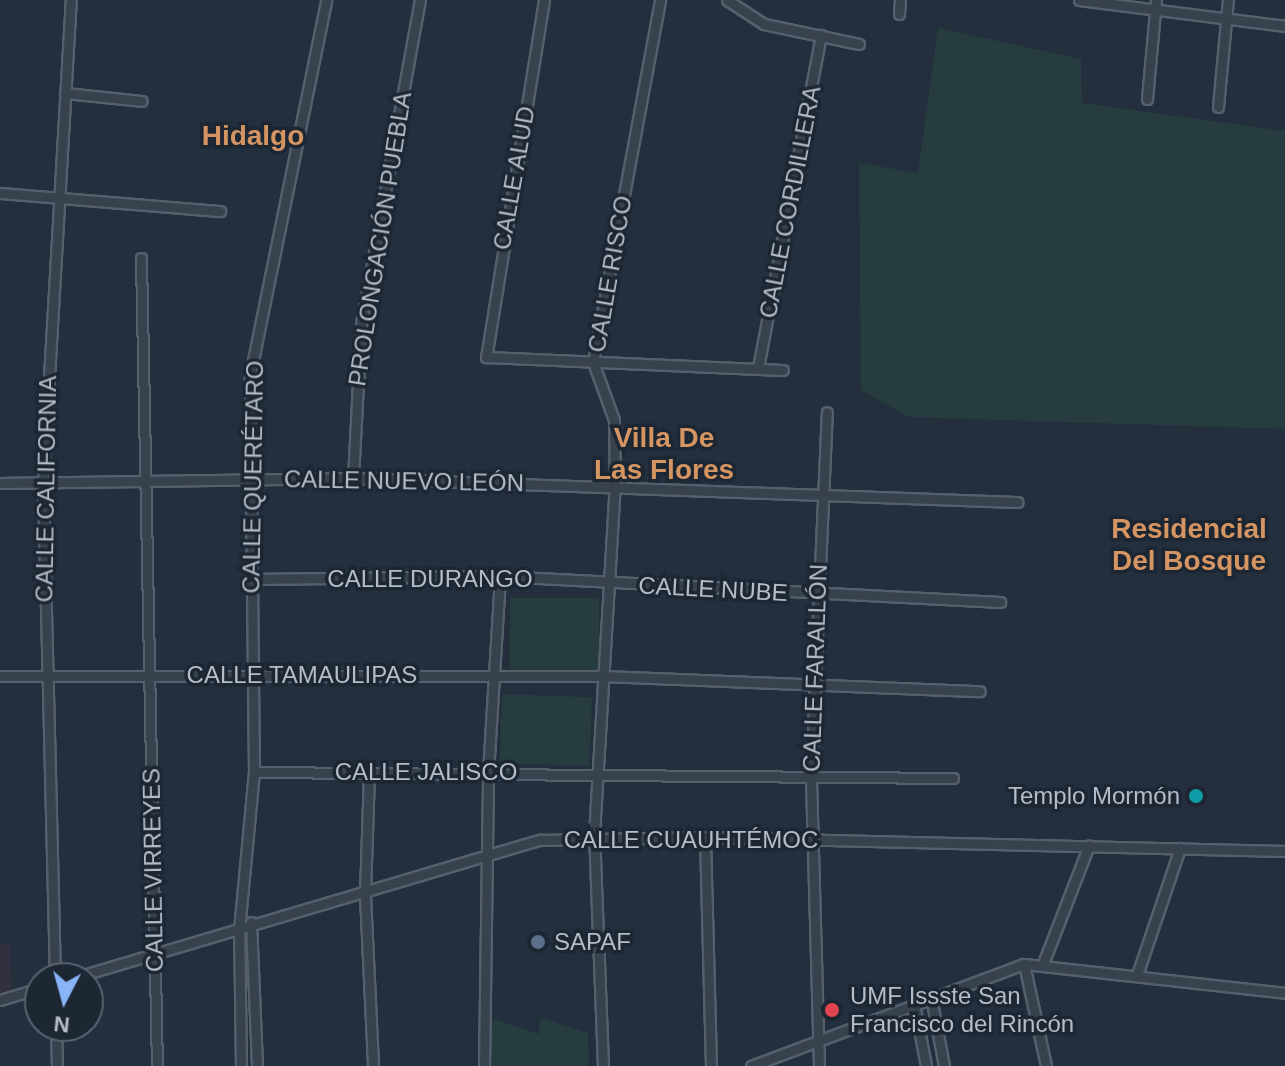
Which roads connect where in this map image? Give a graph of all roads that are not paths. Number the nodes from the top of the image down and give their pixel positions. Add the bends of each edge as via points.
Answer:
1 (71, 0) edge
2 (326, 0) edge
3 (420, 0) edge
4 (544, 0) edge
5 (660, 0) edge
6 (727, 0) edge
7 (900, 0) edge
8 (1079, 0) edge
9 (1156, 0) edge
10 (1228, 0) edge
11 (1154, 11) junction
12 (899, 14) dead end
13 (1226, 18) junction
14 (1285, 26) edge
15 (821, 35) junction
16 (859, 44) dead end
17 (65, 93) junction
18 (1147, 99) dead end
19 (142, 101) dead end
20 (1218, 107) dead end
21 (0, 193) edge
22 (57, 196) junction
23 (220, 211) dead end
24 (141, 258) dead end
25 (593, 362) junction
26 (758, 368) junction
27 (783, 370) dead end
28 (827, 412) dead end
29 (353, 478) junction
30 (140, 479) junction
31 (249, 479) junction
32 (43, 482) junction
33 (0, 483) edge
34 (615, 485) junction
35 (822, 495) junction
36 (1018, 502) dead end
37 (500, 576) junction
38 (251, 579) junction
39 (608, 584) junction
40 (819, 594) junction
41 (1000, 602) dead end
42 (254, 673) junction
43 (44, 674) junction
44 (148, 674) junction
45 (0, 676) edge
46 (496, 676) junction
47 (603, 676) junction
48 (816, 683) junction
49 (980, 691) dead end
50 (597, 770) junction
51 (254, 772) junction
52 (369, 773) junction
53 (488, 773) junction
54 (811, 775) junction
55 (953, 778) dead end
56 (594, 835) junction
57 (705, 837) junction
58 (811, 841) junction
59 (1089, 845) junction
60 (1180, 848) junction
61 (1285, 851) edge
62 (485, 859) junction
63 (365, 895) junction
64 (246, 914) junction
65 (254, 926) junction
66 (239, 930) junction
67 (155, 953) junction
68 (1044, 961) junction
69 (54, 962) edge
70 (1024, 964) junction
71 (104, 969) edge
72 (1137, 975) junction
73 (24, 993) edge
74 (1285, 993) edge
75 (931, 997) junction
76 (0, 1000) edge
77 (914, 1003) junction
78 (815, 1040) junction
79 (56, 1042) edge
80 (57, 1066) edge
81 (157, 1066) edge
82 (241, 1066) edge
83 (257, 1066) edge
84 (373, 1066) edge
85 (484, 1066) edge
86 (603, 1066) edge
87 (711, 1066) edge
88 (751, 1066) edge
89 (819, 1066) edge
90 (926, 1066) edge
91 (944, 1066) edge
92 (1046, 1066) edge

1 - 17 street, CALLE CALIFORNIA
2 - 31 street, CALLE QUERÉTARO via 260,314
3 - 29 street, PROLONGACIÓN PUEBLA via 361,324
4 - 25 street, CALLE ALUD via 486,357
5 - 25 street, CALLE RISCO
6 - 15 street via 764,24
7 - 12 street
8 - 11 street
9 - 11 street
10 - 13 street
11 - 13 street
11 - 18 street
13 - 14 street
13 - 20 street
15 - 16 street
15 - 26 street, CALLE CORDILLERA
17 - 19 street
17 - 22 street, CALLE CALIFORNIA
21 - 22 street
22 - 23 street
22 - 32 street, CALLE CALIFORNIA
24 - 30 street, CALLE VIRREYES
25 - 26 street
25 - 34 street, CALLE RISCO via 614,420
26 - 27 street
28 - 35 street, CALLE FARALLÓN
29 - 31 street, CALLE NUEVO LEÓN
29 - 34 street, CALLE NUEVO LEÓN
30 - 31 street, CALLE NUEVO LEÓN
30 - 32 street, CALLE NUEVO LEÓN
30 - 44 street, CALLE VIRREYES
31 - 38 street, CALLE QUERÉTARO
32 - 33 street, CALLE NUEVO LEÓN
32 - 43 street, CALLE CALIFORNIA
34 - 35 street, CALLE NUEVO LEÓN
34 - 39 street, CALLE RISCO
35 - 36 street, CALLE NUEVO LEÓN
35 - 40 street, CALLE FARALLÓN
37 - 38 street, CALLE DURANGO
37 - 39 street, CALLE DURANGO
37 - 46 street
38 - 42 street, CALLE QUERÉTARO
39 - 40 street, CALLE NUBE
39 - 47 street, CALLE RISCO
40 - 41 street, CALLE NUBE
40 - 48 street, CALLE FARALLÓN
42 - 44 street, CALLE TAMAULIPAS
42 - 46 street, CALLE TAMAULIPAS
42 - 51 street, CALLE QUERÉTARO
43 - 44 street, CALLE TAMAULIPAS
43 - 45 street, CALLE TAMAULIPAS
43 - 69 street, CALLE CALIFORNIA
44 - 67 street, CALLE VIRREYES
46 - 47 street, CALLE TAMAULIPAS
46 - 53 street
47 - 48 street, CALLE TAMAULIPAS
47 - 50 street, CALLE RISCO
48 - 49 street, CALLE TAMAULIPAS
48 - 54 street, CALLE FARALLÓN
50 - 53 street, CALLE JALISCO
50 - 54 street, CALLE JALISCO
50 - 56 street, CALLE RISCO
51 - 52 street, CALLE JALISCO
51 - 64 street, CALLE QUERÉTARO
52 - 53 street, CALLE JALISCO
52 - 63 street
53 - 62 street
54 - 55 street, CALLE JALISCO
54 - 58 street, CALLE FARALLÓN
56 - 57 street, CALLE CUAUHTÉMOC
56 - 62 street, CALLE CUAUHTÉMOC via 540,840
56 - 86 street, CALLE RISCO
57 - 58 street, CALLE CUAUHTÉMOC
57 - 87 street
58 - 59 street, CALLE CUAUHTÉMOC
58 - 78 street, CALLE FARALLÓN
59 - 60 street, CALLE CUAUHTÉMOC
59 - 68 street
60 - 61 street, CALLE CUAUHTÉMOC
60 - 72 street
62 - 63 street, CALLE CUAUHTÉMOC
62 - 85 street
63 - 65 street, CALLE CUAUHTÉMOC
63 - 84 street
64 - 65 street
64 - 66 street, CALLE QUERÉTARO
65 - 66 street, CALLE CUAUHTÉMOC
65 - 83 street
66 - 67 street, CALLE CUAUHTÉMOC
66 - 82 street
67 - 71 street, CALLE CUAUHTÉMOC
67 - 81 street, CALLE VIRREYES
68 - 70 street
68 - 72 street
70 - 75 street
70 - 92 street
72 - 74 street
73 - 76 street
75 - 77 street
75 - 91 street
77 - 78 street
77 - 90 street
78 - 88 street
78 - 89 street, CALLE FARALLÓN
79 - 80 street

